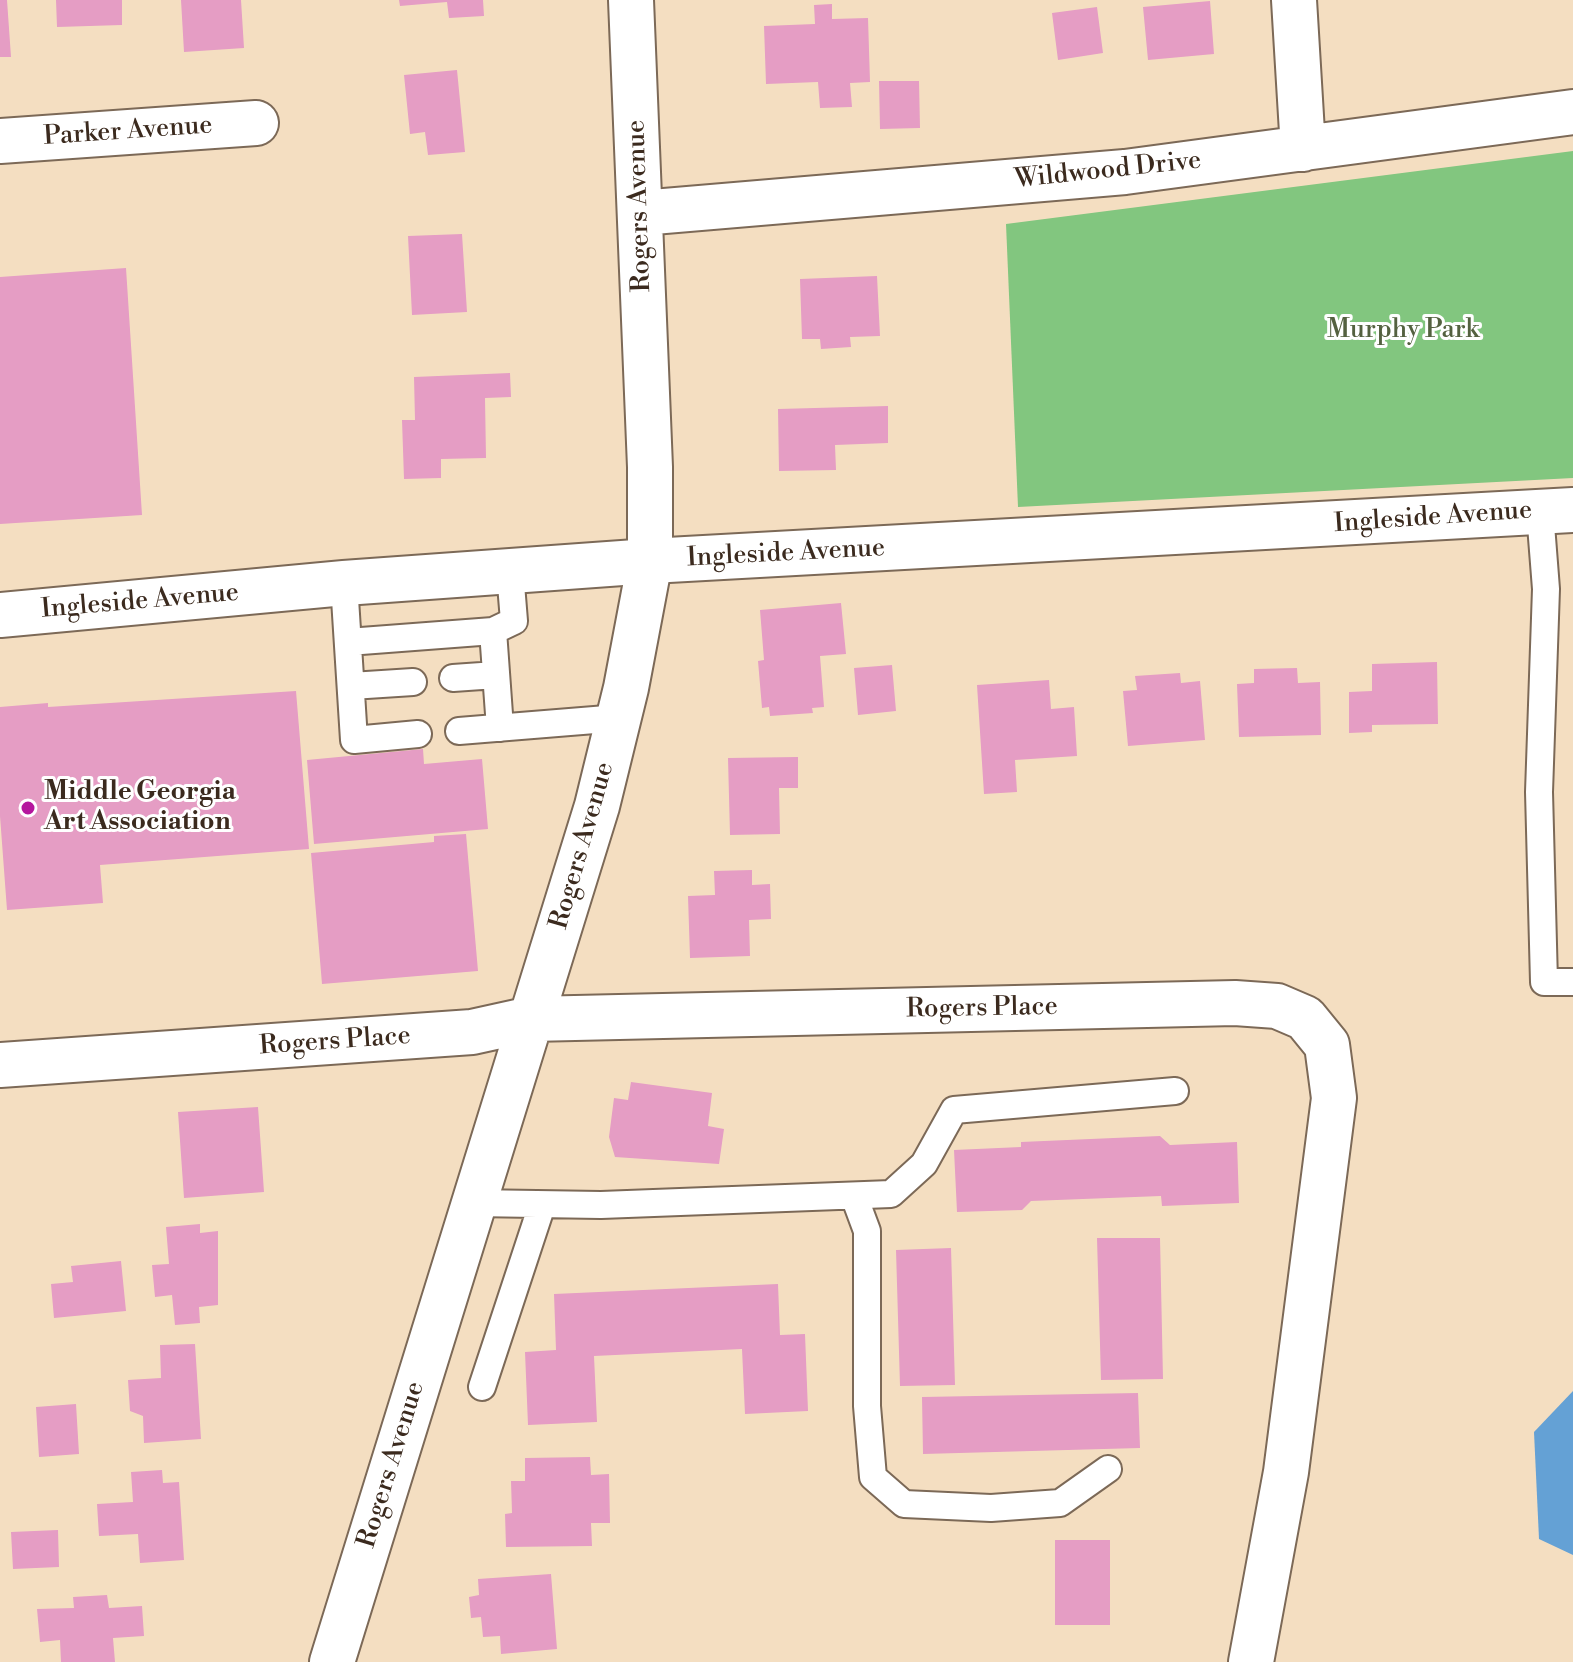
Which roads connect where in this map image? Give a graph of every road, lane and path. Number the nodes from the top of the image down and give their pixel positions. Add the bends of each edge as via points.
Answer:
1 (631, 0) edge
2 (1294, 0) edge
3 (1573, 112) edge
4 (256, 123) dead end
5 (0, 141) edge
6 (1303, 149) junction
7 (641, 213) junction
8 (1557, 511) edge
9 (650, 561) junction
10 (510, 572) junction
11 (344, 583) junction
12 (0, 615) edge
13 (493, 631) junction
14 (348, 642) junction
15 (496, 675) junction
16 (453, 678) dead end
17 (413, 682) dead end
18 (351, 686) junction
19 (619, 718) junction
20 (500, 728) junction
21 (459, 731) dead end
22 (418, 734) dead end
23 (1573, 982) edge
24 (531, 1019) junction
25 (0, 1065) edge
26 (1175, 1091) dead end
27 (854, 1196) junction
28 (473, 1203) junction
29 (542, 1205) junction
30 (482, 1387) dead end
31 (1108, 1469) dead end
32 (332, 1662) edge
33 (1251, 1662) edge

1 - 7 street, Rogers Avenue
2 - 6 street
3 - 6 street, Wildwood Drive
4 - 5 street, Parker Avenue
6 - 7 street, Wildwood Drive via 1125,172
7 - 9 street, Rogers Avenue
8 - 9 street, Ingleside Avenue
8 - 23 lane via 1546,589 1539,792 1544,982
9 - 10 street, Ingleside Avenue
9 - 19 street, Rogers Avenue
10 - 11 street, Ingleside Avenue
10 - 13 lane via 514,621
11 - 12 street, Ingleside Avenue
11 - 14 lane
13 - 14 lane
13 - 15 lane
14 - 18 lane
15 - 16 lane
15 - 20 lane
17 - 18 lane
18 - 22 lane via 354,740
19 - 20 lane
19 - 24 street, Rogers Avenue
20 - 21 lane
24 - 25 street, Rogers Place via 472,1032
24 - 28 street, Rogers Avenue
24 - 33 street, Rogers Place via 1235,1003 1277,1006 1305,1018 1327,1045 1334,1098 1286,1472
26 - 27 lane via 954,1110 924,1164 891,1194
27 - 29 lane
27 - 31 lane via 867,1231 867,1406 873,1477 904,1504 991,1508 1060,1503
28 - 29 lane
28 - 32 street, Rogers Avenue
29 - 30 lane

